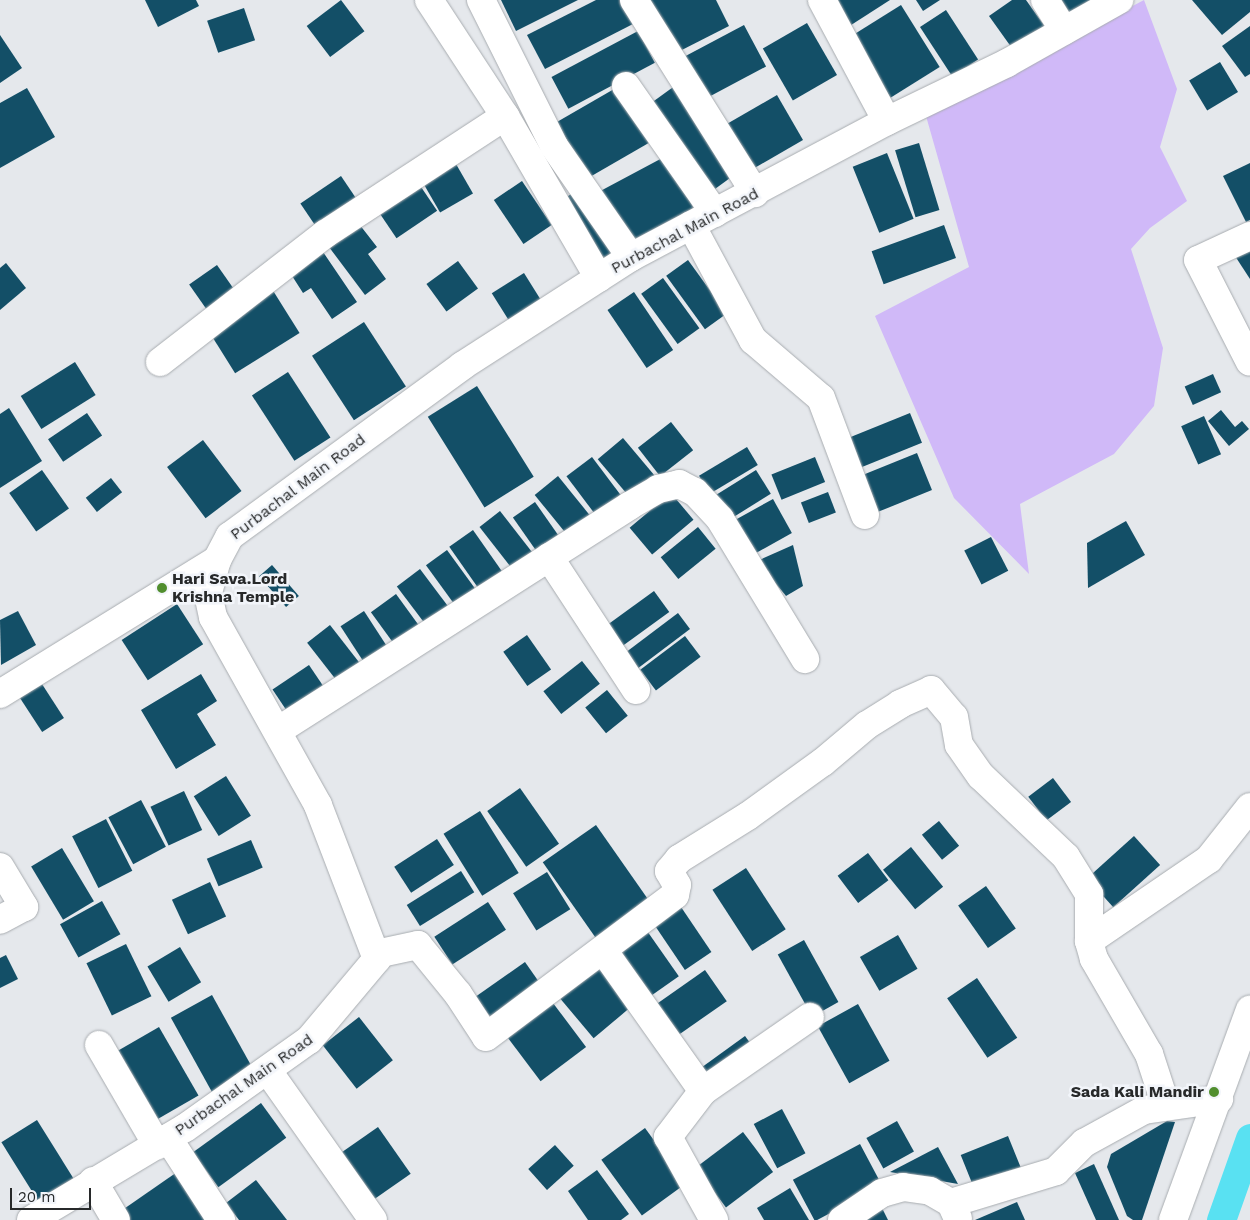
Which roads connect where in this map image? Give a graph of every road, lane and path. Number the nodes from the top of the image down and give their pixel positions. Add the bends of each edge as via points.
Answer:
1 (429, 0) edge
2 (482, 0) edge
3 (634, 0) edge
4 (822, 0) edge
5 (1045, 0) edge
6 (1119, 0) edge
7 (1064, 31) junction
8 (626, 86) dead end
9 (504, 116) junction
10 (887, 121) junction
11 (755, 193) junction
12 (715, 213) junction
13 (690, 225) junction
14 (1250, 236) edge
15 (632, 257) junction
16 (599, 278) junction
17 (160, 362) dead end
18 (1250, 362) edge
19 (865, 514) dead end
20 (549, 558) junction
21 (217, 560) junction
22 (805, 659) dead end
23 (636, 690) dead end
24 (0, 694) edge
25 (279, 730) junction
26 (1250, 807) edge
27 (0, 866) edge
28 (0, 920) edge
29 (1089, 941) junction
30 (603, 950) junction
31 (376, 954) junction
32 (1250, 1010) edge
33 (810, 1017) dead end
34 (99, 1045) dead end
35 (268, 1071) junction
36 (704, 1091) junction
37 (1219, 1098) junction
38 (1166, 1106) junction
39 (163, 1141) junction
40 (93, 1181) junction
41 (954, 1212) edge
42 (31, 1220) edge
43 (116, 1220) edge
44 (221, 1220) edge
45 (373, 1220) edge
46 (714, 1220) edge
47 (842, 1220) edge
48 (1173, 1220) edge

1 - 9 street
2 - 15 street via 554,146
3 - 11 street
4 - 10 street
5 - 7 street
6 - 7 street, Purbachal Main Road
7 - 10 street, Purbachal Main Road via 1007,63
8 - 12 street
9 - 16 street
9 - 17 street via 325,234
10 - 11 street, Purbachal Main Road
11 - 12 street, Purbachal Main Road
12 - 13 street, Purbachal Main Road
13 - 15 street, Purbachal Main Road
13 - 19 street via 753,340 821,398
14 - 18 street via 1198,260
15 - 16 street, Purbachal Main Road
16 - 21 street, Purbachal Main Road via 462,366 338,455 230,536
20 - 22 street via 658,489 679,484 695,492 720,518
20 - 23 street
20 - 25 street
21 - 24 street
21 - 25 street, Purbachal Main Road via 208,593 213,617
25 - 31 street, Purbachal Main Road via 329,829
26 - 29 street via 1209,859
27 - 28 street via 24,907
29 - 30 street via 1089,894 1066,857 981,776 959,745 954,716 930,690 867,725 823,762 748,816 679,859 669,872 677,885 674,895
29 - 38 street via 1094,959 1149,1054
30 - 31 street via 486,1037 458,994 418,945
30 - 36 street
31 - 35 street, Purbachal Main Road via 375,963 321,1029
32 - 37 street
33 - 36 street
34 - 39 street
35 - 39 street, Purbachal Main Road
35 - 45 street
36 - 46 street via 668,1137
37 - 38 street
37 - 48 street
38 - 41 street via 1144,1110 1084,1143 1056,1171
39 - 40 street, Purbachal Main Road
39 - 44 street
40 - 42 street, Purbachal Main Road
40 - 43 street
41 - 47 street via 930,1191 903,1187 882,1194

